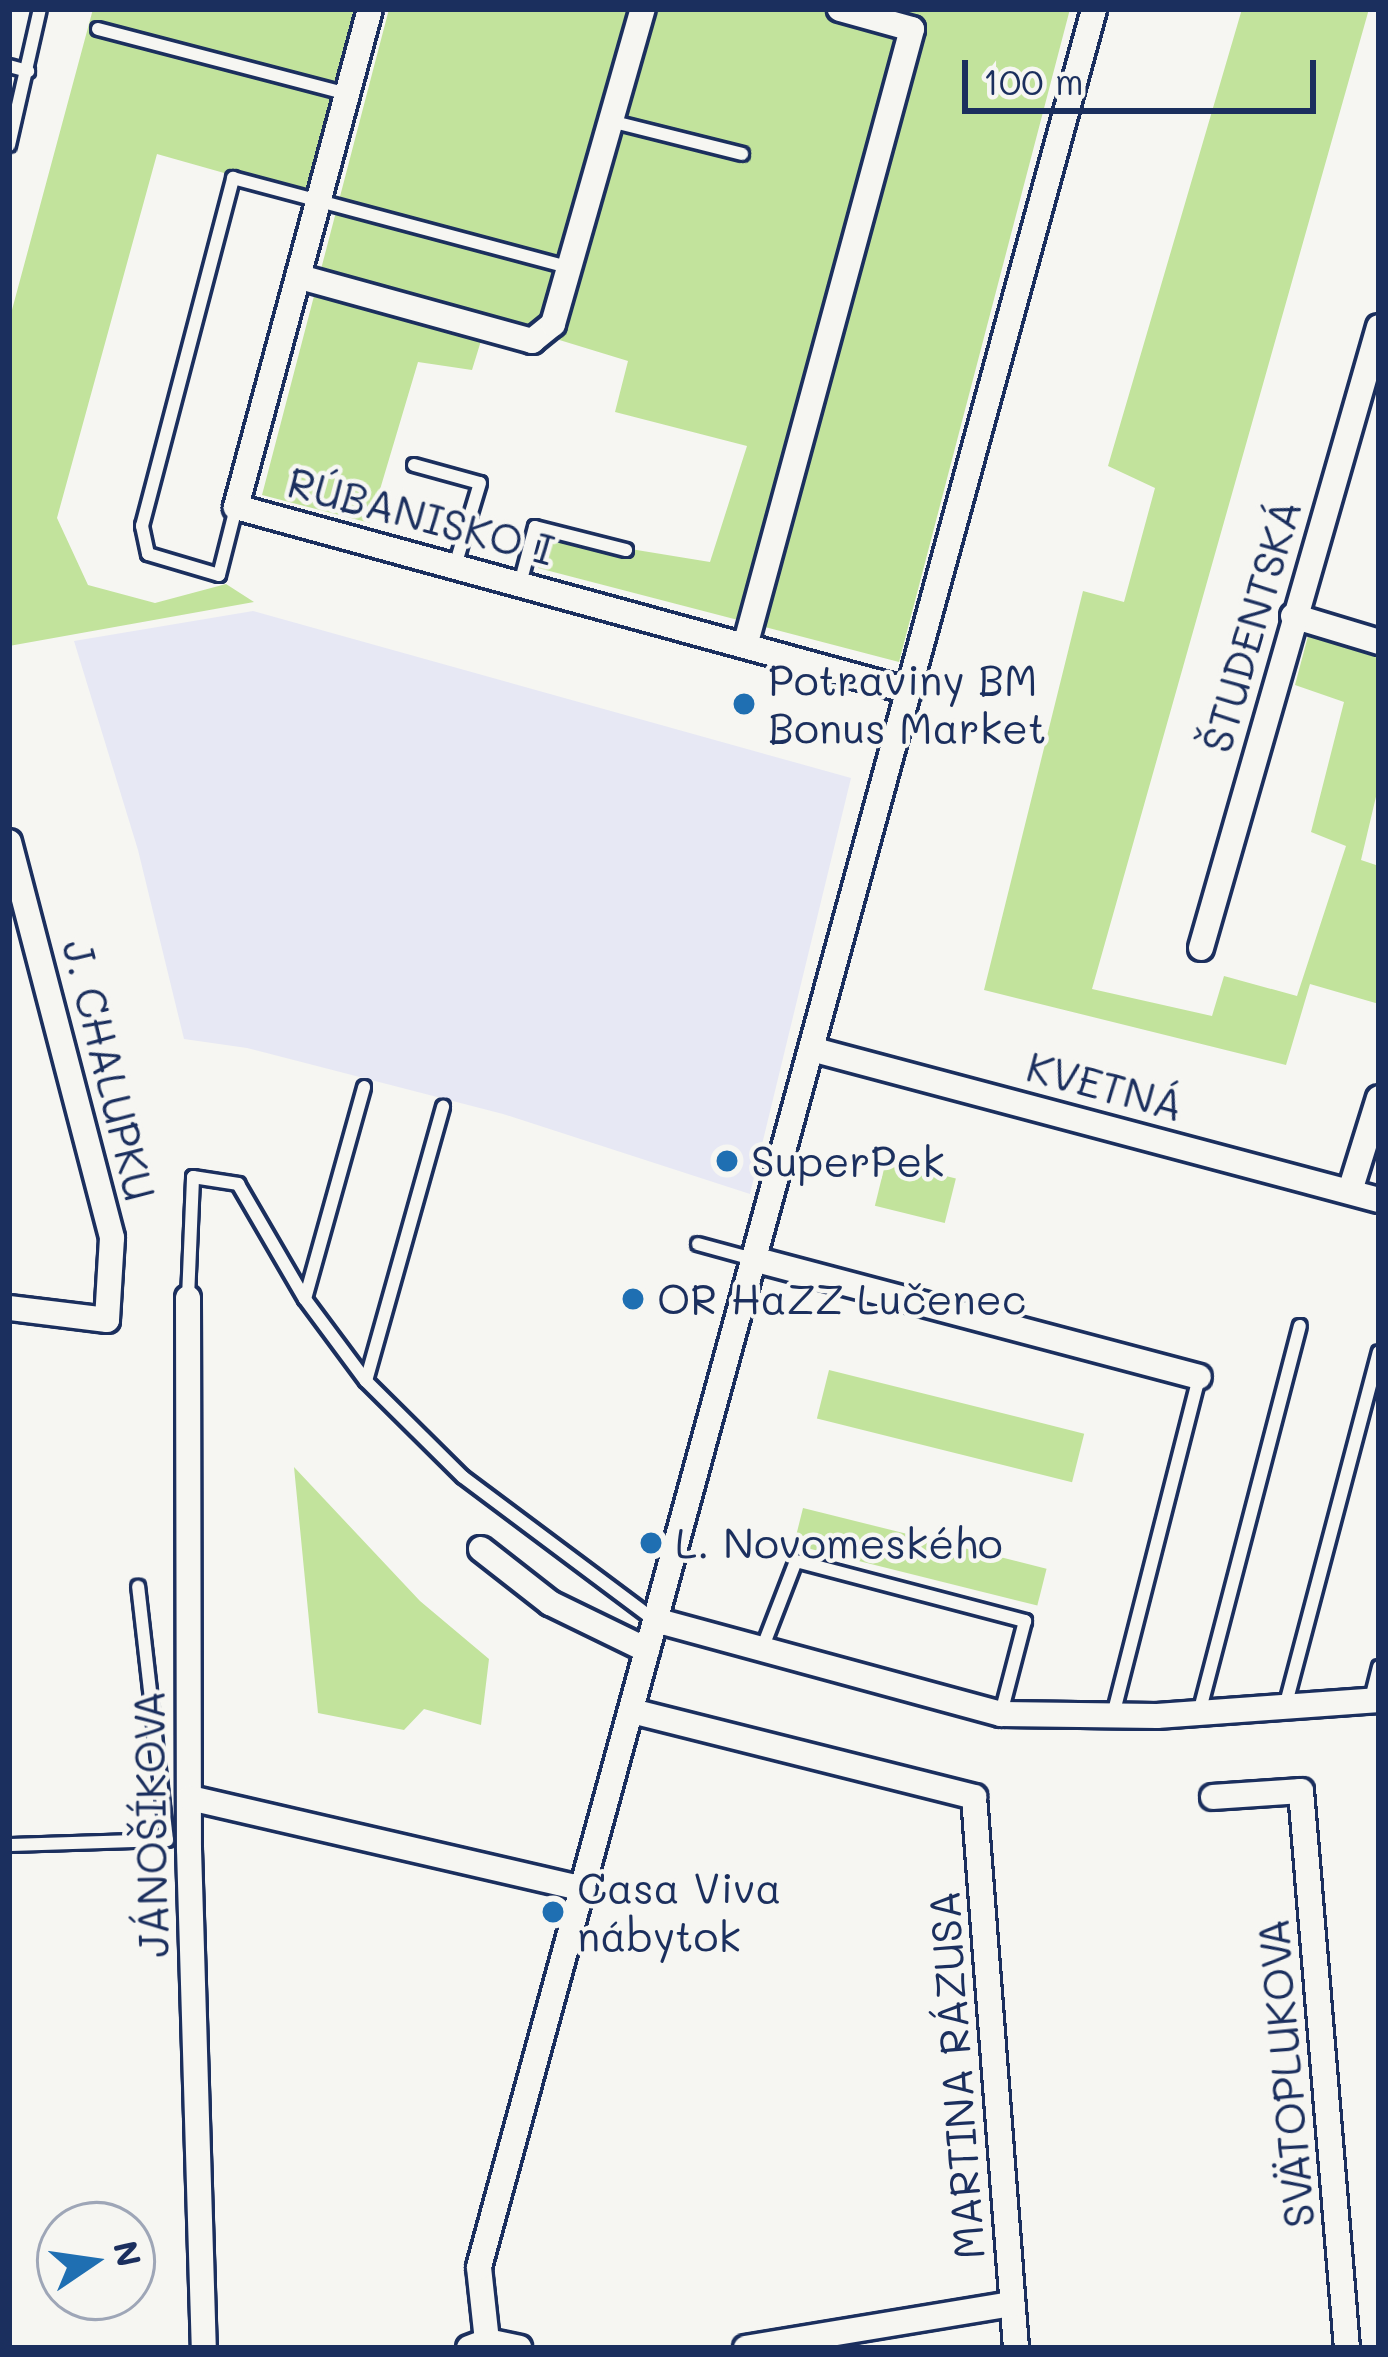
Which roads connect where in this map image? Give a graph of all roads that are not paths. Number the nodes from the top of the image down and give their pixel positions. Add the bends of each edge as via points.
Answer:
1 (40, 9) edge
2 (370, 9) edge
3 (643, 9) edge
4 (840, 9) edge
5 (1094, 9) edge
6 (98, 29) dead end
7 (9, 66) edge
8 (28, 71) junction
9 (346, 94) junction
10 (612, 130) junction
11 (9, 145) edge
12 (742, 154) dead end
13 (320, 200) junction
14 (568, 268) junction
15 (300, 277) junction
16 (1379, 326) edge
17 (414, 465) dead end
18 (236, 507) junction
19 (626, 550) dead end
20 (455, 566) junction
21 (520, 584) junction
22 (1293, 616) junction
23 (1379, 642) edge
24 (746, 646) junction
25 (909, 691) junction
26 (9, 842) edge
27 (1201, 948) dead end
28 (811, 1049) junction
29 (364, 1087) dead end
30 (1379, 1098) edge
31 (443, 1106) dead end
32 (1350, 1191) junction
33 (1379, 1200) edge
34 (698, 1244) dead end
35 (753, 1259) junction
36 (188, 1298) joint
37 (305, 1299) junction
38 (9, 1308) edge
39 (1300, 1326) dead end
40 (1379, 1352) edge
41 (1198, 1377) joint
42 (366, 1381) junction
43 (481, 1549) dead end
44 (138, 1587) dead end
45 (655, 1620) junction
46 (762, 1649) junction
47 (647, 1651) junction
48 (1379, 1667) edge
49 (1375, 1700) edge
50 (1284, 1708) junction
51 (632, 1711) junction
52 (1001, 1714) junction
53 (1198, 1714) junction
54 (1113, 1716) junction
55 (1213, 1797) dead end
56 (190, 1798) junction
57 (9, 1845) edge
58 (584, 1889) junction
59 (1012, 2305) junction
60 (478, 2344) edge
61 (204, 2348) edge
62 (519, 2348) edge
63 (746, 2348) edge
64 (1016, 2348) edge
65 (1347, 2348) edge

1 - 8 lane
2 - 9 street, RÚBANISKO I
3 - 10 street
4 - 24 street via 912,29
5 - 25 street
6 - 9 lane
7 - 8 lane
8 - 11 lane
9 - 13 street, RÚBANISKO I
10 - 12 lane
10 - 14 street
13 - 14 lane
13 - 15 street, RÚBANISKO I
13 - 18 lane via 233,178 142,526 148,554 219,575
14 - 15 street via 553,324 532,341
15 - 18 street, RÚBANISKO I
16 - 22 street, ŠTUDENTSKÁ
17 - 20 lane via 480,483
18 - 20 street, RÚBANISKO I
19 - 21 lane via 536,527
20 - 21 street, RÚBANISKO I
21 - 24 street, RÚBANISKO I
22 - 23 street
22 - 27 street, ŠTUDENTSKÁ
24 - 25 street, RÚBANISKO I
25 - 28 street
26 - 38 street, J. CHALUPKU via 112,1238 107,1320
28 - 32 street, KVETNÁ
28 - 35 street
29 - 37 lane
30 - 32 street
31 - 42 lane
32 - 33 street, KVETNÁ
34 - 35 lane
35 - 41 street
35 - 45 street
36 - 37 lane via 193,1177 238,1184
36 - 56 street, JÁNOŠÍKOVA
37 - 42 lane
39 - 53 lane
40 - 50 lane
41 - 54 lane
42 - 45 lane via 463,1477
43 - 47 street via 550,1603
44 - 57 lane via 166,1840
45 - 46 street
45 - 47 street
46 - 52 street
46 - 52 lane via 796,1561 1025,1621
47 - 51 street
48 - 49 lane
49 - 50 street
50 - 53 street
51 - 58 street
51 - 59 street, MARTINA RÁZUSA via 974,1797
52 - 54 street
53 - 54 street
55 - 65 street, SVÄTOPLUKOVA via 1301,1791
56 - 58 street
56 - 61 street, JÁNOŠÍKOVA
58 - 60 street via 479,2267
59 - 63 street
59 - 64 street, MARTINA RÁZUSA
60 - 62 street

